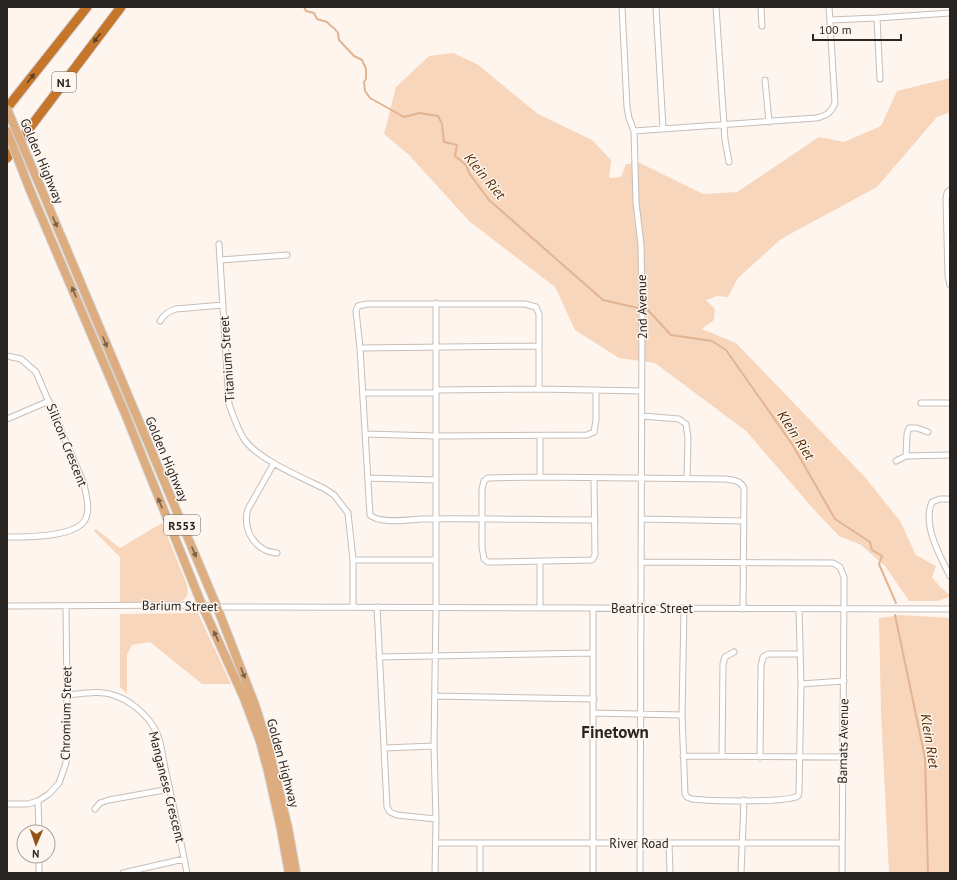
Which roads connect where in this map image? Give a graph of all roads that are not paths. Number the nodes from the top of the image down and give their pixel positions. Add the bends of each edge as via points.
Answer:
1 (87, 7) edge
2 (120, 7) edge
3 (622, 7) edge
4 (656, 7) edge
5 (716, 7) edge
6 (761, 7) edge
7 (829, 7) edge
8 (950, 13) edge
9 (877, 18) junction
10 (830, 20) junction
11 (762, 26) dead end
12 (880, 78) dead end
13 (765, 80) dead end
14 (7, 109) edge
15 (769, 122) junction
16 (724, 124) junction
17 (663, 128) junction
18 (634, 131) junction
19 (7, 132) edge
20 (7, 158) edge
21 (729, 162) dead end
22 (950, 190) edge
23 (219, 244) dead end
24 (287, 255) dead end
25 (221, 260) junction
26 (950, 285) edge
27 (436, 303) junction
28 (223, 305) junction
29 (160, 320) dead end
30 (436, 346) junction
31 (539, 346) junction
32 (360, 348) junction
33 (7, 356) edge
34 (538, 389) junction
35 (596, 390) junction
36 (436, 391) junction
37 (363, 392) junction
38 (642, 392) junction
39 (49, 401) junction
40 (921, 403) dead end
41 (950, 403) edge
42 (642, 416) junction
43 (7, 419) edge
44 (928, 432) dead end
45 (365, 434) junction
46 (436, 436) junction
47 (540, 436) junction
48 (950, 455) edge
49 (906, 456) junction
50 (896, 461) dead end
51 (274, 463) junction
52 (540, 477) junction
53 (369, 478) junction
54 (594, 478) junction
55 (642, 478) junction
56 (687, 478) junction
57 (436, 480) junction
58 (950, 499) edge
59 (436, 519) junction
60 (482, 519) junction
61 (595, 520) junction
62 (641, 520) junction
63 (743, 521) junction
64 (7, 537) edge
65 (277, 554) dead end
66 (353, 560) junction
67 (436, 560) junction
68 (540, 562) junction
69 (641, 562) junction
70 (743, 562) junction
71 (950, 576) edge
72 (202, 605) junction
73 (7, 606) edge
74 (66, 606) junction
75 (217, 607) junction
76 (353, 607) junction
77 (377, 607) junction
78 (436, 607) junction
79 (540, 607) junction
80 (593, 608) junction
81 (641, 608) junction
82 (684, 608) junction
83 (743, 609) junction
84 (799, 609) junction
85 (843, 609) junction
86 (950, 609) edge
87 (734, 652) dead end
88 (593, 653) junction
89 (800, 654) junction
90 (436, 655) junction
91 (379, 657) junction
92 (844, 681) junction
93 (801, 684) junction
94 (67, 695) junction
95 (435, 696) junction
96 (594, 699) junction
97 (594, 713) junction
98 (640, 714) junction
99 (682, 715) junction
100 (434, 746) junction
101 (385, 748) junction
102 (683, 756) junction
103 (722, 756) junction
104 (760, 757) junction
105 (800, 757) junction
106 (843, 757) junction
107 (170, 789) junction
108 (744, 800) junction
109 (38, 801) junction
110 (7, 804) edge
111 (95, 809) dead end
112 (436, 819) junction
113 (39, 824) edge
114 (436, 843) junction
115 (480, 843) junction
116 (593, 843) junction
117 (640, 843) junction
118 (669, 843) junction
119 (742, 843) junction
120 (842, 843) junction
121 (184, 859) junction
122 (123, 873) edge
123 (187, 873) edge
124 (289, 873) edge
125 (296, 873) edge
126 (435, 873) edge
127 (480, 873) edge
128 (593, 873) edge
129 (640, 873) edge
130 (670, 873) edge
131 (741, 873) edge
132 (842, 873) edge

14 -> 1 highway, N1
2 -> 20 highway, N1
3 - 18 street, 2nd Avenue via 627,107
4 - 17 street
5 - 16 street
6 - 11 street
7 - 10 street
8 - 9 street
9 - 10 street
9 - 12 street
10 - 15 street via 835,103 832,110 816,118
13 - 15 street
14 -> 75 main road, Golden Highway / R553, bridge
15 - 16 street
16 - 17 street
16 - 21 street via 725,147
17 - 18 street
18 - 38 street, 2nd Avenue via 636,208 641,258
72 -> 19 main road, Golden Highway / R553, bridge
22 - 26 street via 946,199
23 - 25 street, Titanium Street
24 - 25 street
25 - 28 street, Titanium Street
27 - 30 street
27 - 31 street via 536,307 539,314
27 - 32 street via 358,306 356,311
28 - 29 street via 176,309 168,311
28 - 51 street, Titanium Street via 229,404 244,440
30 - 31 street
30 - 32 street
30 - 36 street
31 - 34 street
32 - 37 street
33 - 39 street, Silicon Crescent via 21,359 36,372
34 - 35 street
34 - 36 street
35 - 38 street
35 - 47 street via 594,432 582,436
36 - 37 street
36 - 46 street
37 - 45 street
38 - 42 street, 2nd Avenue
39 - 43 street
39 - 64 street, Silicon Crescent via 84,484 87,499 85,520 79,527 56,534
40 - 41 street
42 - 55 street, 2nd Avenue
42 - 56 street via 679,419 686,424
44 - 49 street via 909,428
45 - 46 street
45 - 53 street
46 - 47 street
46 - 57 street
47 - 52 street
48 - 49 street
49 - 50 street
51 - 65 street via 248,509 246,522 248,532 256,543 265,550
51 - 66 street, Titanium Street via 325,489 341,503 348,513
52 - 54 street
52 - 60 street via 485,479 482,489
53 - 57 street
53 - 59 street via 370,512 373,517 381,520
54 - 55 street
54 - 61 street
55 - 56 street
55 - 62 street, 2nd Avenue
56 - 63 street via 736,480 742,484
57 - 59 street
58 - 71 street via 932,502 929,512 933,541
59 - 60 street
59 - 67 street
60 - 61 street
60 - 68 street via 482,554 486,561
61 - 68 street via 595,555 592,560
62 - 63 street
62 - 69 street, 2nd Avenue
63 - 70 street
66 - 67 street
66 - 76 street, Titanium Street
67 - 78 street
68 - 79 street
69 - 70 street
69 - 81 street, 2nd Avenue
70 - 83 street
70 - 85 street, Barnats Avenue via 836,564 844,577
72 - 74 street, Barium Street
72 - 75 street, Barium Street
124 -> 72 main road, Golden Highway / R553 via 277,808 260,741 244,698
73 - 74 street, Barium Street
74 - 94 street, Chromium Street
75 - 76 street, Barium Street
75 -> 125 main road, Golden Highway / R553 via 268,746
76 - 77 street, Beatrice Street
77 - 78 street, Beatrice Street
77 - 91 street
78 - 79 street, Beatrice Street
78 - 90 street
79 - 80 street, Beatrice Street
80 - 81 street, Beatrice Street
80 - 88 street
81 - 82 street, Beatrice Street
81 - 98 street, 2nd Avenue
82 - 83 street, Beatrice Street
82 - 99 street
83 - 84 street, Beatrice Street
84 - 85 street, Beatrice Street
84 - 89 street
85 - 86 street, Beatrice Street
85 - 92 street, Barnats Avenue
87 - 103 street via 725,658 723,664
88 - 90 street
88 - 96 street
89 - 93 street
89 - 104 street via 768,654 763,657
90 - 91 street
90 - 95 street
91 - 101 street
92 - 93 street
92 - 106 street, Barnats Avenue
93 - 105 street
94 - 107 street, Manganese Crescent via 112,694 136,708 154,727
94 - 109 street, Chromium Street via 66,763 59,783
95 - 96 street
95 - 100 street
96 - 97 street
97 - 98 street
97 - 116 street
98 - 99 street
98 - 117 street, 2nd Avenue
99 - 102 street
100 - 101 street
100 - 112 street
101 - 112 street via 388,810 397,815
102 - 103 street
102 - 108 street via 684,789 687,797 696,800
103 - 104 street
104 - 105 street
105 - 106 street
105 - 108 street via 798,796
106 - 120 street, Barnats Avenue
107 - 111 street via 109,800 100,803
107 - 121 street, Manganese Crescent
108 - 119 street
109 - 110 street, Chromium Street via 28,804
109 - 113 street
112 - 114 street
114 - 115 street, River Road
114 - 126 street
115 - 116 street, River Road
115 - 127 street
116 - 117 street, River Road
116 - 128 street
117 - 118 street, River Road
117 - 129 street, 2nd Avenue
118 - 119 street, River Road
118 - 130 street
119 - 120 street, River Road
119 - 131 street
120 - 132 street, Barnats Avenue
121 - 122 street
121 - 123 street, Manganese Crescent

